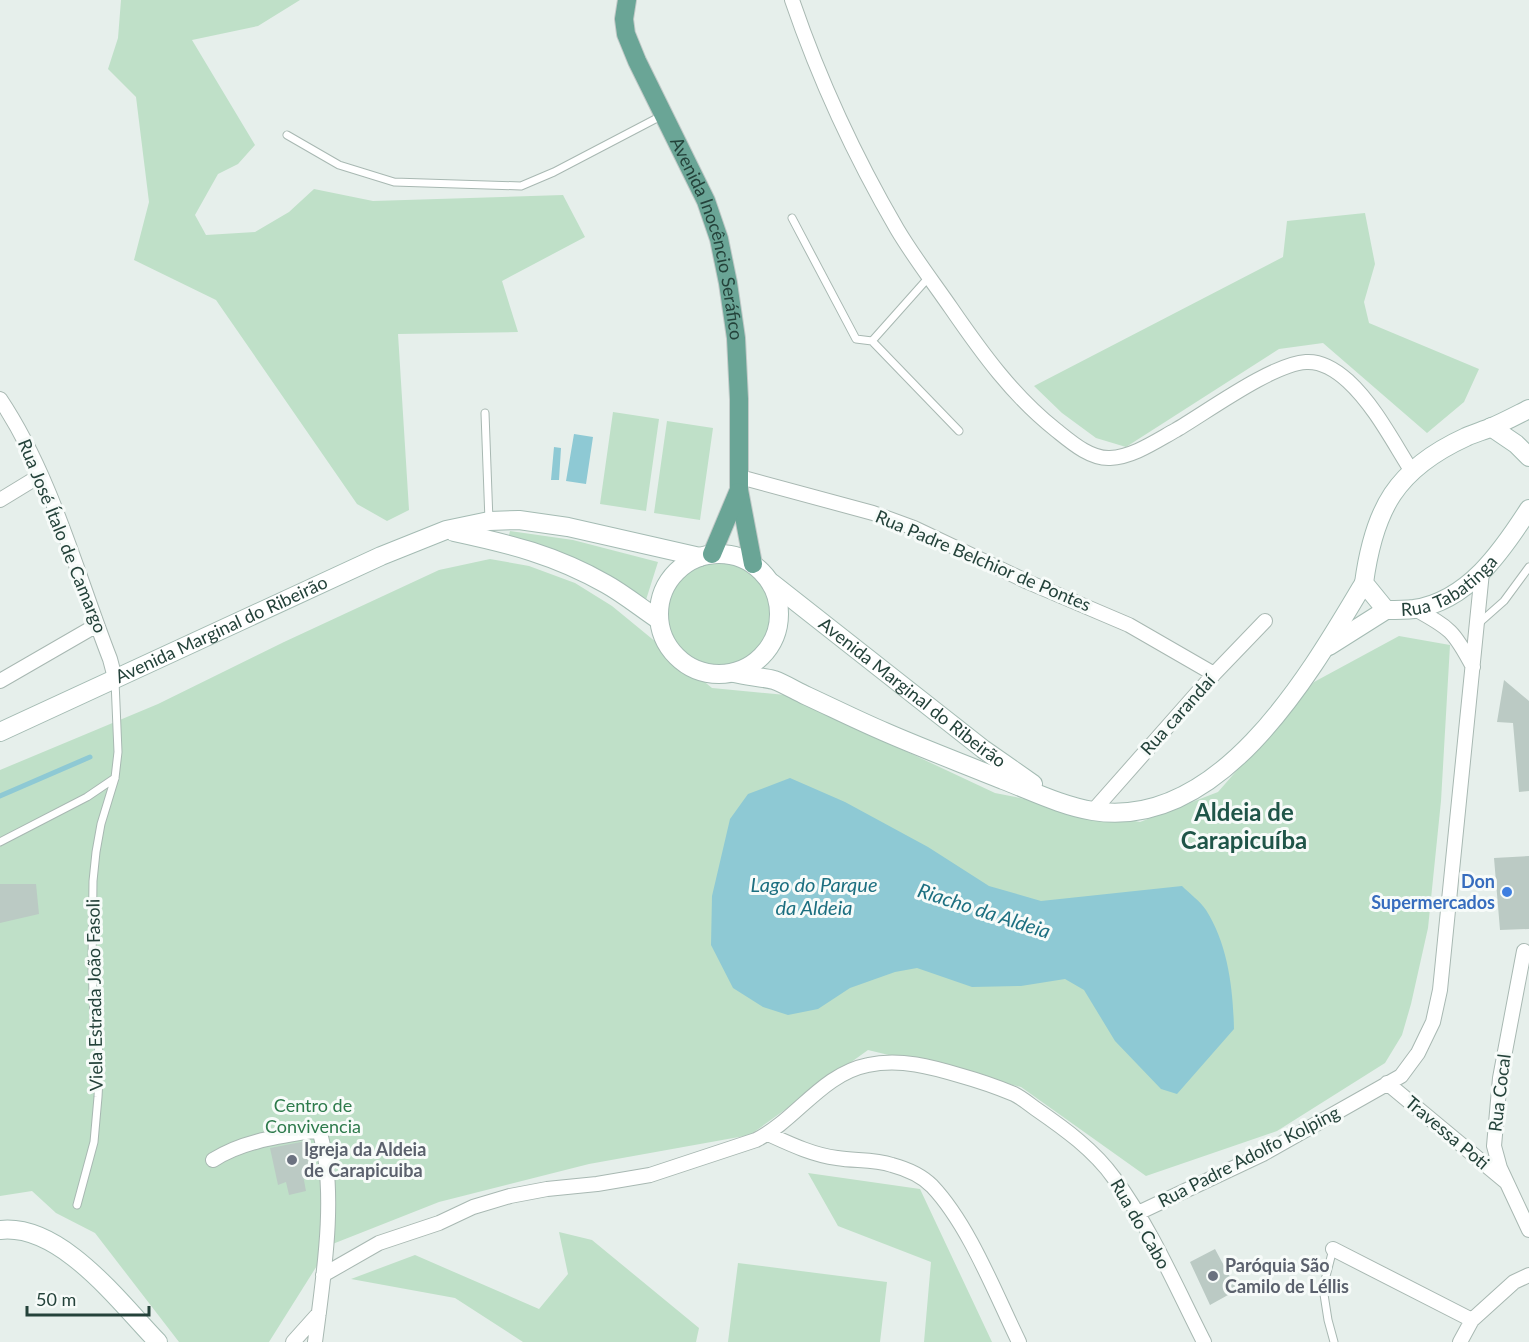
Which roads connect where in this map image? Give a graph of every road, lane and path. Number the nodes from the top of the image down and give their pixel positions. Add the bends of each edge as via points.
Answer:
1 (627, 0) edge
2 (792, 0) edge
3 (663, 115) junction
4 (287, 135) dead end
5 (792, 218) dead end
6 (929, 277) junction
7 (872, 341) junction
8 (0, 399) edge
9 (1529, 410) edge
10 (485, 413) dead end
11 (1491, 427) junction
12 (959, 431) dead end
13 (1529, 457) edge
14 (1411, 470) junction
15 (40, 475) junction
16 (740, 483) junction
17 (0, 500) edge
18 (1529, 509) edge
19 (489, 521) junction
20 (446, 530) junction
21 (706, 555) junction
22 (753, 564) junction
23 (1529, 567) edge
24 (1482, 572) junction
25 (770, 582) junction
26 (1364, 583) junction
27 (1415, 609) junction
28 (1386, 610) junction
29 (659, 620) junction
30 (1265, 621) dead end
31 (1478, 624) junction
32 (97, 625) junction
33 (1325, 649) junction
34 (1473, 667) junction
35 (734, 673) junction
36 (1214, 674) junction
37 (115, 678) junction
38 (0, 681) edge
39 (0, 732) edge
40 (115, 778) junction
41 (1059, 802) junction
42 (1093, 811) junction
43 (0, 842) edge
44 (1524, 951) dead end
45 (1388, 1083) junction
46 (768, 1134) junction
47 (213, 1160) dead end
48 (1507, 1183) junction
49 (77, 1205) dead end
50 (1138, 1213) junction
51 (0, 1230) edge
52 (1529, 1230) edge
53 (1333, 1249) joint
54 (323, 1275) junction
55 (1529, 1275) edge
56 (319, 1313) junction
57 (1472, 1320) junction
58 (158, 1342) edge
59 (293, 1342) edge
60 (315, 1342) edge
61 (1019, 1342) edge
62 (1204, 1342) edge
63 (1335, 1342) edge
64 (1460, 1342) edge

1 - 3 main road, Avenida Inocêncio Seráfico via 626,34
2 - 6 street via 839,118 898,230
3 - 4 lane via 521,186 394,182 339,165
3 - 16 main road, Avenida Inocêncio Seráfico via 706,201 723,261 736,338
5 - 7 lane via 856,339
6 - 7 lane
6 - 14 street via 1011,389 1041,418 1092,455 1110,458 1132,453 1280,368 1306,362 1326,365 1347,380 1365,400
7 - 12 lane
8 - 15 street, Rua José Ítalo de Camargo via 16,422
9 - 11 main road
10 - 19 lane
11 - 13 main road
11 - 14 main road via 1443,448
14 - 26 main road via 1390,497 1377,525
15 - 17 street
15 - 32 street, Rua José Ítalo de Camargo
16 - 21 main road, Avenida Inocêncio Seráfico
16 - 22 main road, Avenida Inocêncio Seráfico
16 - 36 street, Rua Padre Belchior de Pontes via 873,513 914,528 1128,625
18 - 24 main road, Rua Tabatinga
19 - 20 main road, Avenida Marginal do Ribeirão
19 - 21 main road, Avenida Marginal do Ribeirão via 519,520 568,527
20 - 29 main road via 514,544 558,560 607,584
20 - 37 main road, Avenida Marginal do Ribeirão
21 - 22 main road, Avenida Marginal do Ribeirão via 733,556
21 - 29 main road via 685,564 669,582 660,604
22 - 25 main road, Avenida Marginal do Ribeirão
23 - 31 lane via 1504,601
24 - 27 main road, Rua Tabatinga via 1447,598
24 - 31 street, Rua Padre Adolfo Kolping
25 - 35 main road, Avenida Marginal do Ribeirão via 779,608 776,637 752,666
25 - 41 main road, Avenida Marginal do Ribeirão via 983,749
26 - 28 main road, Rua Tabatinga
26 - 33 main road, Avenida Marginal do Ribeirão
27 - 28 main road, Rua Tabatinga
27 - 34 street via 1450,630
28 - 33 main road, Avenida Marginal do Ribeirão
29 - 35 main road, Avenida Marginal do Ribeirão via 666,642 680,660 715,675
30 - 36 street, Rua carandaí
31 - 34 street, Rua Padre Adolfo Kolping
32 - 37 street, Rua José Ítalo de Camargo
32 - 38 street
33 - 42 main road, Avenida Marginal do Ribeirão via 1252,742 1207,783 1142,810
34 - 45 street, Rua Padre Adolfo Kolping via 1440,990 1433,1022 1418,1053 1401,1076
35 - 41 main road, Avenida Marginal do Ribeirão via 775,681 885,732
36 - 42 street, Rua carandaí
37 - 39 main road, Avenida Marginal do Ribeirão
37 - 40 lane, Viela Estrada João Fasoli
40 - 43 lane
40 - 49 lane, Viela Estrada João Fasoli via 101,825 93,881 94,1019 100,1059 94,1142
41 - 42 main road, Avenida Marginal do Ribeirão
44 - 48 street, Rua Cocal via 1496,1118 1494,1146
45 - 48 street, Travessa Poti
45 - 50 street, Rua Padre Adolfo Kolping via 1263,1154
46 - 50 street, Rua do Cabo via 845,1073 868,1065 897,1062 936,1068 1016,1095 1051,1119 1086,1147
46 - 54 street, Rua do Cabo via 650,1175 510,1196 379,1243
46 - 61 street via 836,1158 889,1164 912,1171 930,1185 949,1206 970,1242
47 - 54 street via 249,1143 319,1130 324,1144 328,1201
48 - 52 street, Rua Cocal
50 - 62 street, Rua do Cabo
51 - 58 main road via 30,1234 57,1244 87,1268
53 - 57 street
53 - 63 lane via 1323,1288
54 - 56 street
55 - 57 street via 1514,1282
56 - 59 street
56 - 60 street
57 - 64 street

